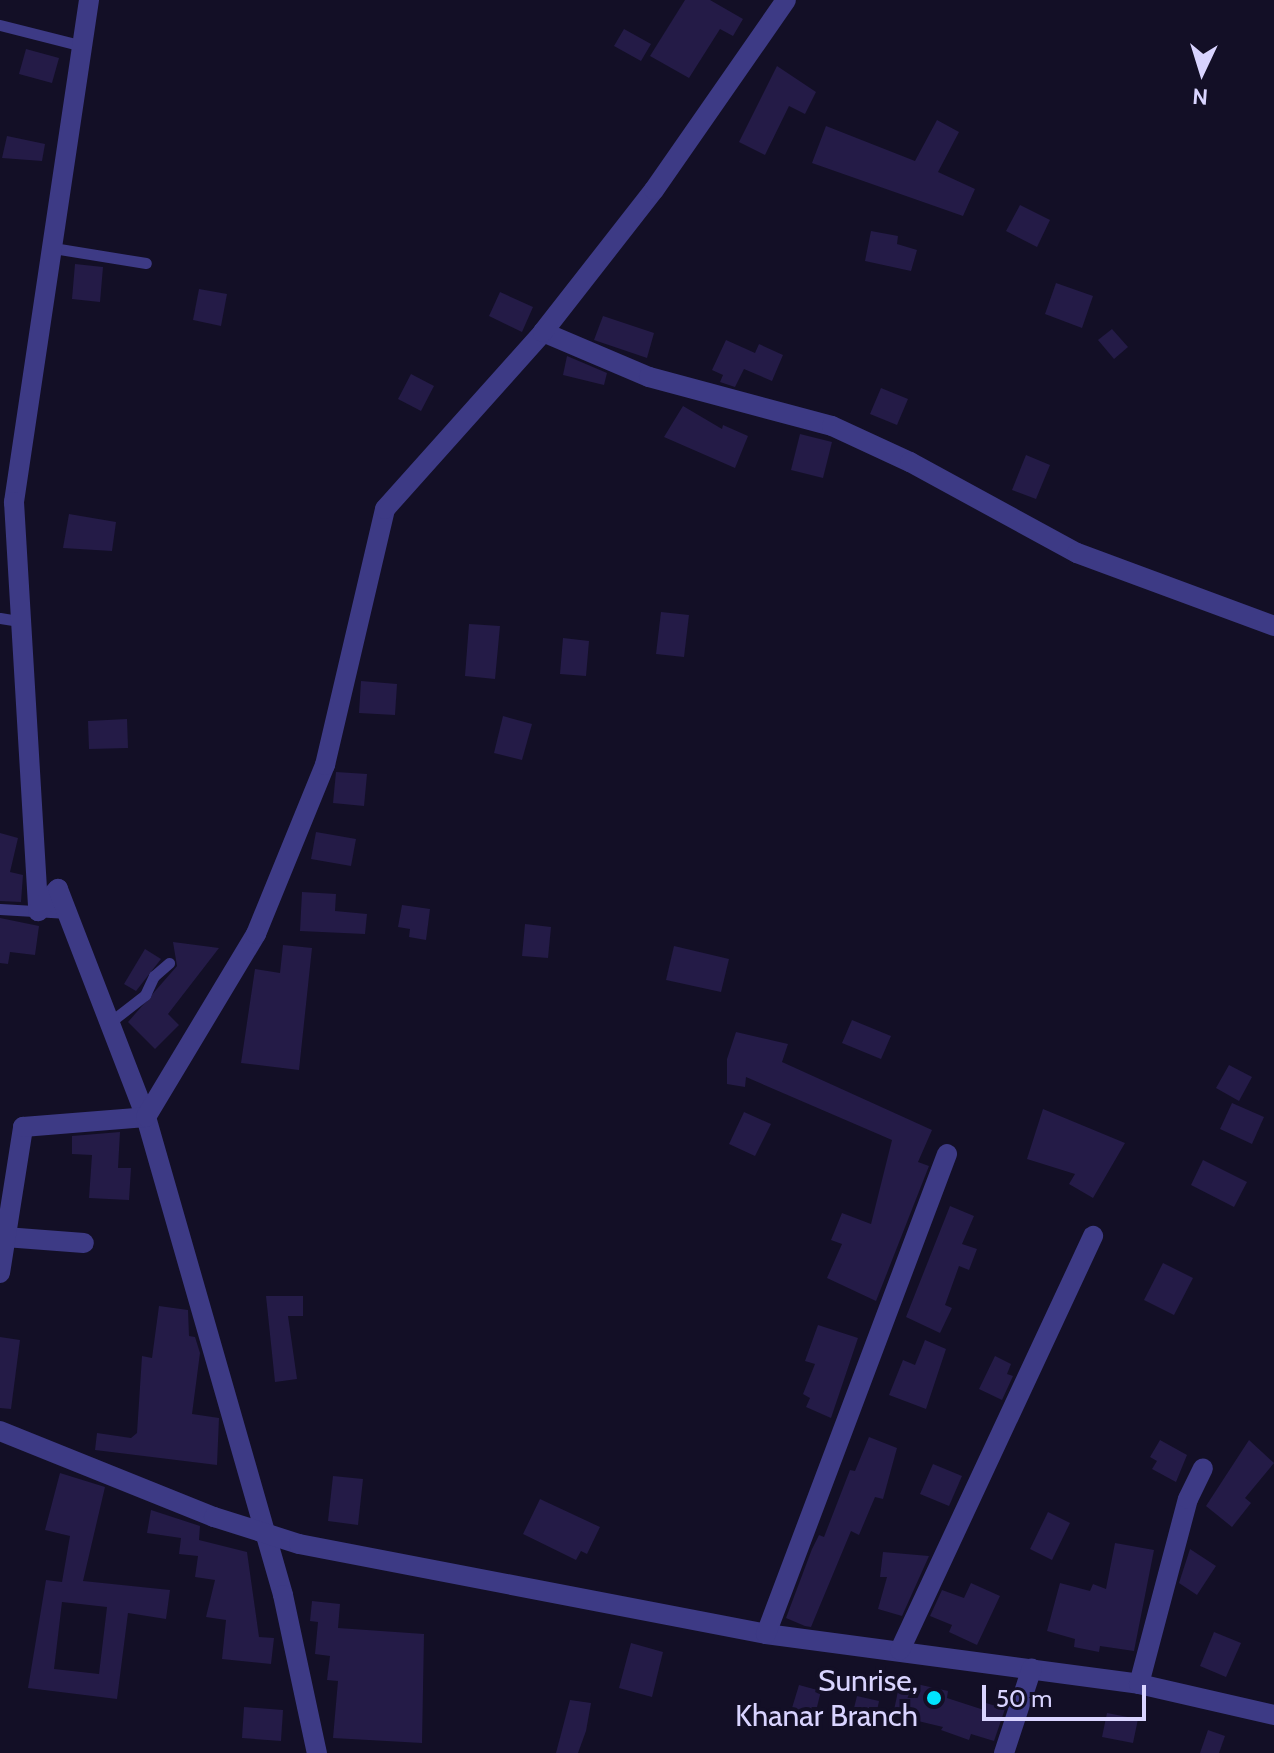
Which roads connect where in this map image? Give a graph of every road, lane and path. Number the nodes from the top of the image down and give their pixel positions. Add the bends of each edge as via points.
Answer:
1 (89, 0) edge
2 (786, 0) edge
3 (0, 25) edge
4 (83, 46) junction
5 (53, 248) junction
6 (146, 263) dead end
7 (543, 332) junction
8 (9, 620) edge
9 (1274, 626) edge
10 (0, 909) edge
11 (68, 913) junction
12 (169, 963) dead end
13 (109, 1023) junction
14 (146, 1117) junction
15 (947, 1154) dead end
16 (1093, 1236) dead end
17 (5, 1237) junction
18 (84, 1243) dead end
19 (0, 1273) edge
20 (0, 1431) edge
21 (1203, 1468) dead end
22 (266, 1534) junction
23 (766, 1634) junction
24 (900, 1650) junction
25 (1032, 1668) junction
26 (1139, 1684) junction
27 (1274, 1715) edge
28 (317, 1753) edge
29 (1004, 1753) edge

1 - 4 street
2 - 7 street via 654,190
3 - 4 lane
4 - 5 street
5 - 6 lane
5 - 8 street via 14,502
7 - 9 street via 649,377 832,426 1077,553
7 - 14 street via 385,509 325,765 256,934
8 - 11 street via 38,911 58,889
10 - 11 lane
11 - 13 street
12 - 13 lane via 154,976 145,995
13 - 14 street
14 - 17 street via 23,1127
14 - 22 street
15 - 23 street
16 - 24 street
17 - 18 street
17 - 19 street
20 - 22 street
21 - 26 street via 1188,1499
22 - 23 street
22 - 28 street
23 - 24 street
24 - 25 street
25 - 26 street
25 - 29 street
26 - 27 street

